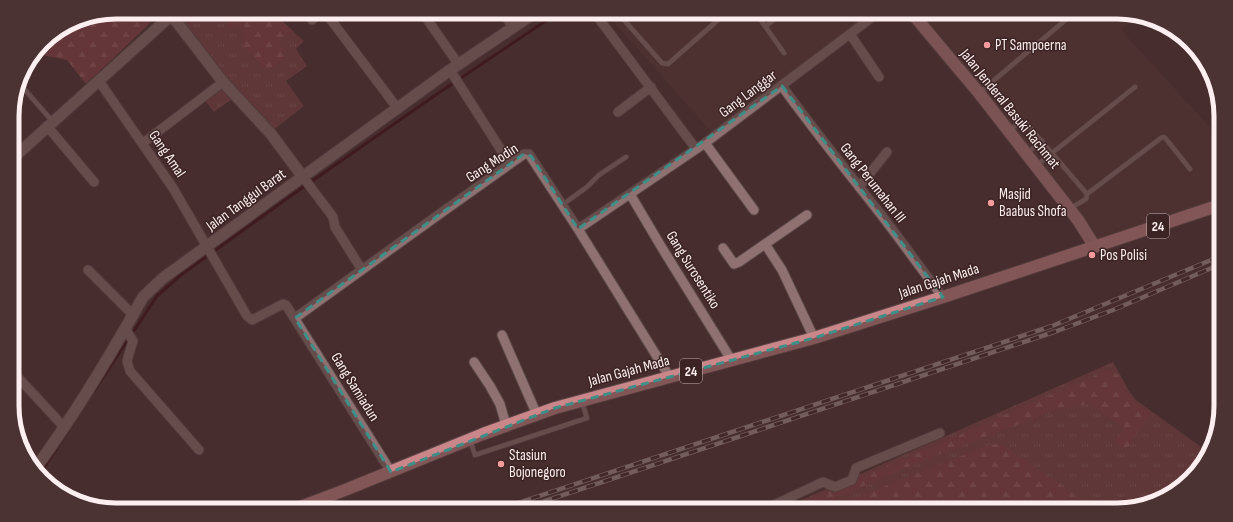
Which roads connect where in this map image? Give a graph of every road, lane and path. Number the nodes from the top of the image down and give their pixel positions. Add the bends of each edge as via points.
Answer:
1 (165, 19) edge
2 (176, 19) edge
3 (330, 19) edge
4 (426, 19) edge
5 (507, 19) edge
6 (525, 19) edge
7 (599, 19) edge
8 (624, 19) edge
9 (719, 19) edge
10 (760, 19) edge
11 (774, 19) edge
12 (870, 19) edge
13 (917, 19) edge
14 (1068, 19) edge
15 (766, 26) junction
16 (513, 27) junction
17 (850, 34) junction
18 (784, 53) dead end
19 (454, 70) junction
20 (879, 77) dead end
21 (99, 80) junction
22 (223, 82) junction
23 (782, 86) junction
24 (651, 87) junction
25 (1135, 87) dead end
26 (23, 88) edge
27 (979, 93) junction
28 (398, 109) junction
29 (618, 112) dead end
30 (50, 124) junction
31 (1009, 132) junction
32 (1042, 141) junction
33 (143, 143) junction
34 (704, 143) junction
35 (696, 149) junction
36 (887, 152) dead end
37 (19, 153) edge
38 (1052, 153) junction
39 (1026, 154) junction
40 (626, 156) dead end
41 (510, 164) junction
42 (1036, 166) junction
43 (1190, 169) dead end
44 (304, 176) junction
45 (94, 182) dead end
46 (859, 187) junction
47 (630, 194) junction
48 (1087, 194) junction
49 (562, 205) junction
50 (1214, 207) edge
51 (1069, 209) junction
52 (754, 210) dead end
53 (807, 215) dead end
54 (578, 229) junction
55 (765, 244) junction
56 (1095, 247) junction
57 (723, 248) dead end
58 (209, 250) junction
59 (88, 270) dead end
60 (362, 270) junction
61 (943, 297) junction
62 (133, 316) junction
63 (295, 318) junction
64 (127, 330) junction
65 (502, 335) dead end
66 (814, 338) junction
67 (732, 361) junction
68 (474, 362) dead end
69 (669, 376) junction
70 (19, 378) edge
71 (581, 401) junction
72 (536, 415) junction
73 (506, 425) junction
74 (64, 426) junction
75 (940, 433) dead end
76 (470, 439) junction
77 (199, 450) dead end
78 (38, 464) edge
79 (391, 472) junction
80 (310, 503) edge
81 (778, 503) edge

1 - 21 street
2 - 22 street
3 - 28 street
4 - 19 street
5 - 16 street
6 - 16 street, Jalan Tanggul Barat
7 - 24 street
8 - 9 lane via 662,63 668,64
10 - 15 lane
11 - 15 lane
12 - 17 street, Gang Langgar
13 - 27 main road, Jalan Jenderal Basuki Rachmat
14 - 27 lane
15 - 18 lane
16 - 19 street, Jalan Tanggul Barat
17 - 20 street
17 - 23 street, Gang Langgar
19 - 28 street, Jalan Tanggul Barat
19 - 41 street via 460,86
21 - 30 street
21 - 33 street, Gang Amal
22 - 33 street
22 - 44 street
23 - 34 street, Gang Langgar
23 - 46 street, Gang Perumahan III
24 - 29 street
24 - 35 street
25 - 38 lane
26 - 30 lane
27 - 31 main road, Jalan Jenderal Basuki Rachmat
28 - 44 street, Jalan Tanggul Barat
30 - 37 street
30 - 45 street
31 - 32 lane via 1021,122 1029,126
31 - 39 main road, Jalan Jenderal Basuki Rachmat
32 - 38 lane
32 - 39 lane
33 - 58 street, Gang Amal
34 - 35 street, Gang Langgar
34 - 52 street
35 - 47 street, Gang Langgar
36 - 46 street
38 - 42 lane
38 - 48 lane
39 - 42 main road, Jalan Jenderal Basuki Rachmat
40 - 49 lane
41 - 49 street, Gang Modin via 524,154 529,154
41 - 60 street, Gang Modin
42 - 51 main road, Jalan Jenderal Basuki Rachmat
43 - 48 lane via 1164,137
44 - 58 street, Jalan Tanggul Barat
44 - 60 street via 332,217 335,227
46 - 61 street, Gang Perumahan III
47 - 54 street, Gang Langgar
47 - 67 street, Gang Surosentiko
48 - 51 lane via 1086,199
49 - 54 street, Gang Modin
50 - 56 highway, 24
51 - 56 main road, Jalan Jenderal Basuki Rachmat
53 - 55 street
54 - 69 street, Gang Modin
55 - 57 street via 734,264
55 - 66 street via 782,270
56 - 61 highway, Jalan Gajah Mada / 24
58 - 62 street, Jalan Tanggul Barat via 163,278 143,297
58 - 63 street, Gang Amal via 249,319 252,320 285,304
59 - 62 street
60 - 63 street, Gang Modin
61 - 66 highway, Jalan Gajah Mada / 24
62 - 64 street, Jalan Tanggul Barat
63 - 79 street, Gang Samiadun
64 - 74 street, Jalan Tanggul Barat
64 - 77 street via 133,341 128,361 130,371
65 - 72 street
66 - 67 highway, Jalan Gajah Mada / 24
67 - 69 highway, Jalan Gajah Mada / 24
68 - 73 street via 500,404
69 - 71 highway, Jalan Gajah Mada / 24
70 - 74 street
71 - 72 highway, Jalan Gajah Mada / 24
71 - 76 lane via 587,418 475,455
72 - 73 highway, Jalan Gajah Mada / 24
73 - 76 highway, Jalan Gajah Mada / 24
74 - 78 street, Jalan Tanggul Barat
75 - 81 street via 856,468 852,480 835,487 823,482
76 - 79 highway, Jalan Gajah Mada / 24
79 - 80 highway, Jalan Gajah Mada / 24

